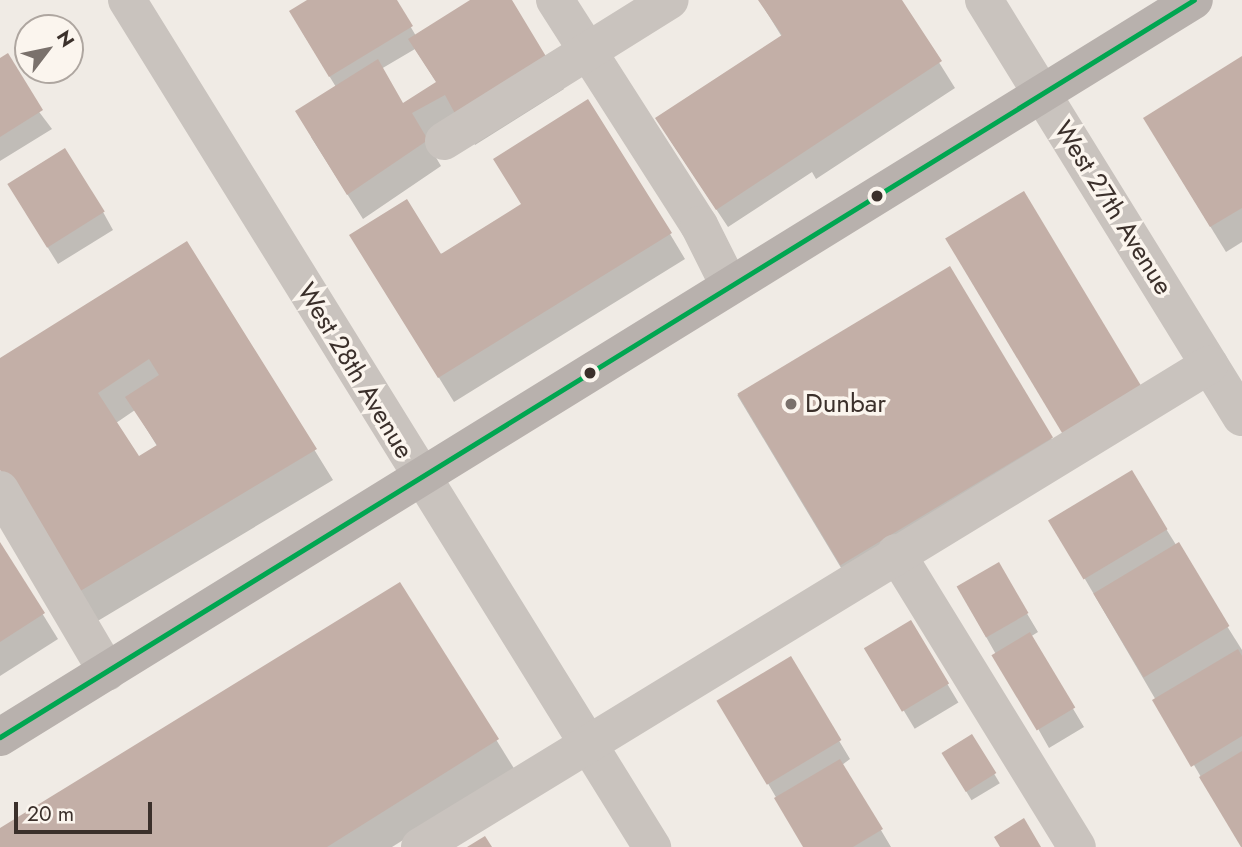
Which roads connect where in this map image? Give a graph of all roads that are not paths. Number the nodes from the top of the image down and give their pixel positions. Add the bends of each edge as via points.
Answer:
1 (127, 0) edge
2 (555, 0) edge
3 (670, 0) edge
4 (984, 0) edge
5 (1194, 0) edge
6 (587, 52) junction
7 (1042, 94) junction
8 (444, 141) dead end
9 (729, 285) junction
10 (1209, 365) junction
11 (1242, 417) edge
12 (419, 476) junction
13 (0, 490) edge
14 (896, 553) junction
15 (107, 672) junction
16 (0, 737) edge
17 (588, 744) junction
18 (420, 847) edge
19 (652, 847) edge
20 (1077, 847) edge

1 - 12 street, West 28th Avenue
2 - 6 street
3 - 6 street
4 - 7 street, West 27th Avenue
5 - 7 main road
6 - 8 street
6 - 9 street via 699,225
7 - 9 main road
7 - 10 street, West 27th Avenue
9 - 12 main road
10 - 11 street, West 27th Avenue
10 - 14 street
12 - 15 main road
12 - 17 street, West 28th Avenue
13 - 15 street
14 - 17 street
14 - 20 street
15 - 16 main road
17 - 18 street
17 - 19 street, West 28th Avenue

